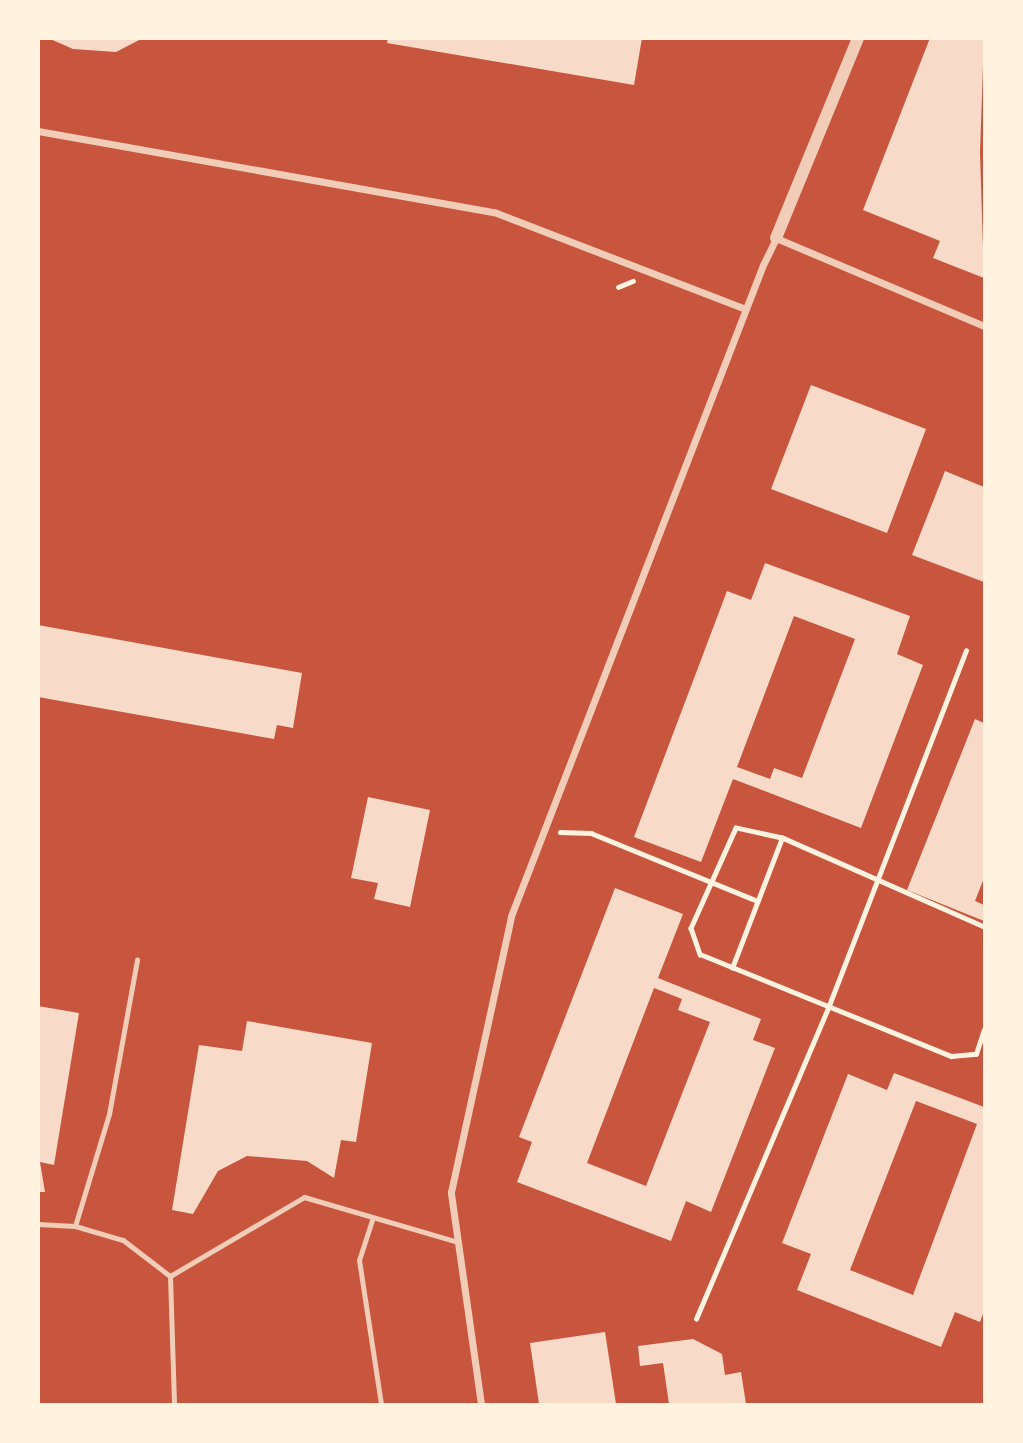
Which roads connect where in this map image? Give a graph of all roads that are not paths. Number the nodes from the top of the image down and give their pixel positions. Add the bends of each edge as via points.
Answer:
1 (858, 38) edge
2 (38, 131) edge
3 (776, 238) junction
4 (745, 309) junction
5 (985, 326) edge
6 (137, 960) dead end
7 (372, 1220) junction
8 (38, 1224) edge
9 (75, 1226) junction
10 (458, 1242) junction
11 (170, 1276) junction
12 (174, 1405) edge
13 (381, 1405) edge
14 (481, 1405) edge

1 - 3 street
2 - 4 street via 494,212
3 - 4 street
3 - 5 street
4 - 10 street via 511,916 451,1192
6 - 9 lane via 109,1114
7 - 10 lane
7 - 11 lane via 304,1197
7 - 13 lane via 359,1260
8 - 9 lane
9 - 11 lane via 123,1240
10 - 14 street
11 - 12 lane

